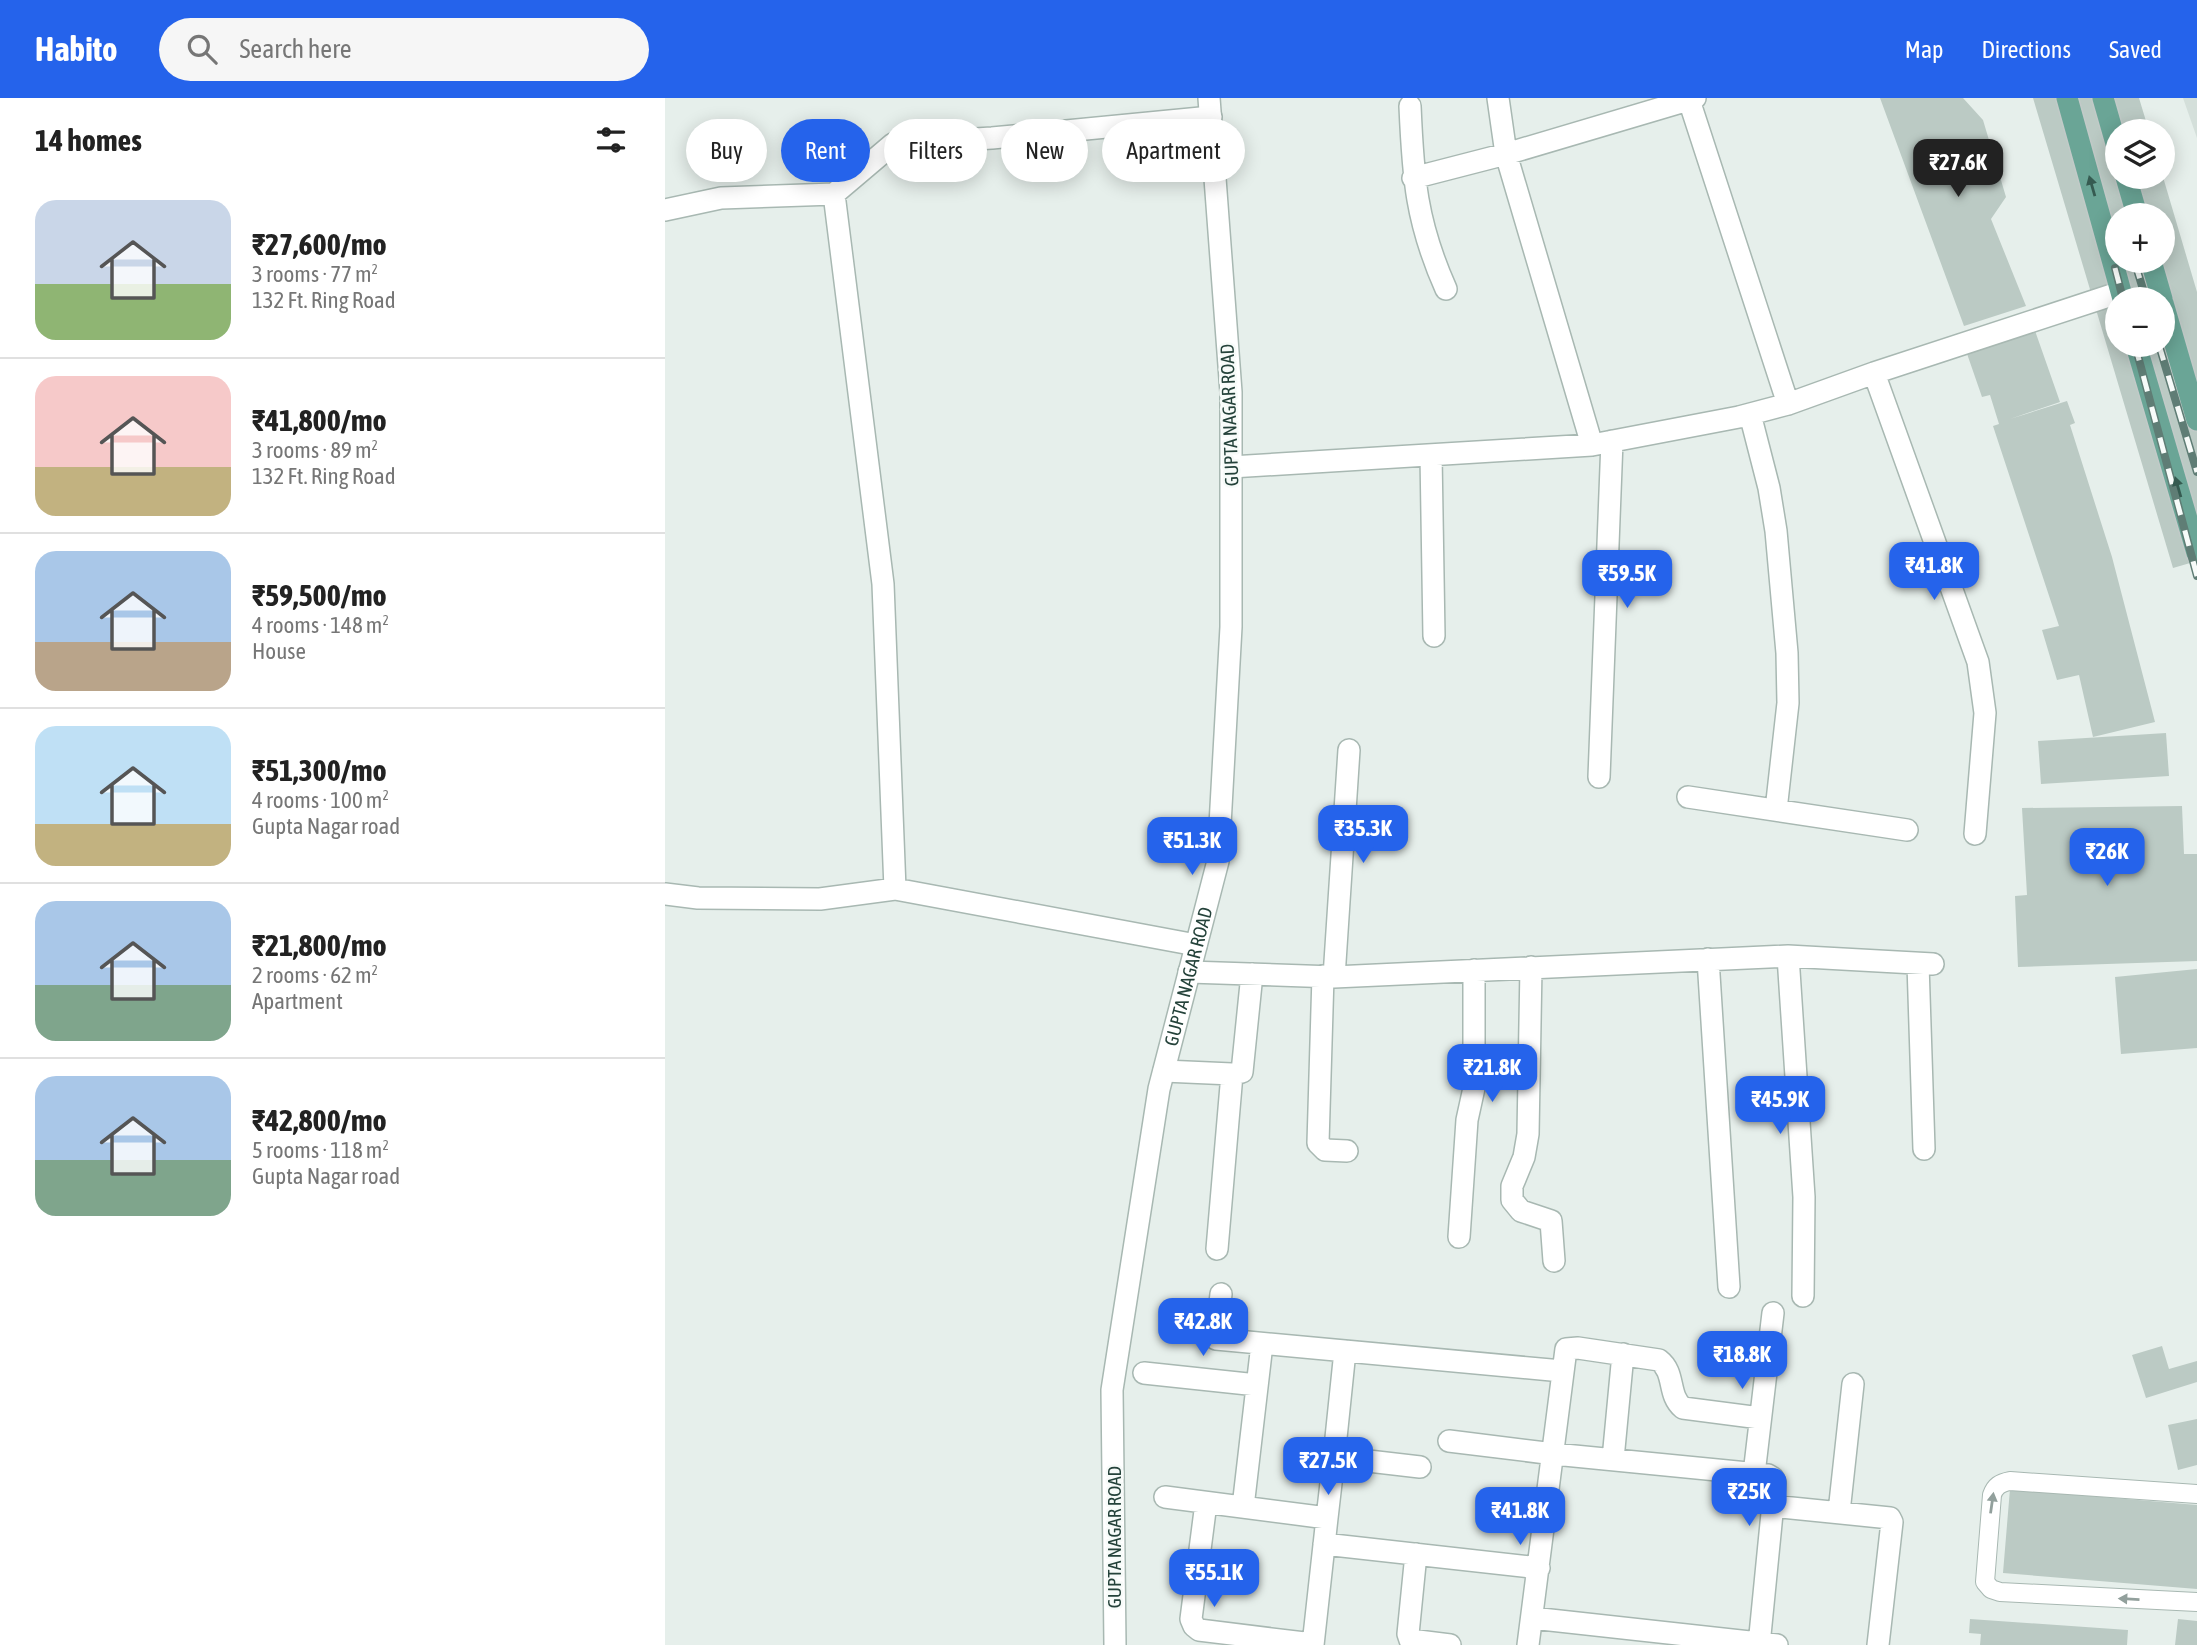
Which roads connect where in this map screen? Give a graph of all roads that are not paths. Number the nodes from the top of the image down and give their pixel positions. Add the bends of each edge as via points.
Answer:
1 (1498, 98) edge
2 (2067, 98) edge
3 (2103, 98) edge
4 (1692, 99) edge
5 (1410, 106) dead end
6 (1210, 107) edge
7 (2109, 119) edge
8 (1506, 154) junction
9 (1413, 178) junction
10 (834, 194) junction
11 (665, 210) edge
12 (2120, 287) edge
13 (1445, 289) dead end
14 (2105, 301) edge
15 (2175, 345) edge
16 (2140, 357) edge
17 (1874, 373) junction
18 (1788, 404) junction
19 (1750, 414) junction
20 (2197, 419) edge
21 (1602, 443) junction
22 (1431, 454) junction
23 (1231, 467) junction
24 (2197, 553) edge
25 (1434, 636) dead end
26 (1349, 750) dead end
27 (1599, 777) dead end
28 (1688, 797) dead end
29 (1776, 810) junction
30 (1907, 830) dead end
31 (1975, 834) dead end
32 (895, 889) junction
33 (665, 894) edge
34 (1196, 945) junction
35 (1788, 956) junction
36 (1708, 959) junction
37 (1531, 967) junction
38 (1474, 970) junction
39 (1189, 972) junction
40 (1252, 974) junction
41 (1329, 977) junction
42 (1164, 1071) junction
43 (1232, 1074) junction
44 (1924, 1149) dead end
45 (1347, 1152) dead end
46 (1459, 1237) dead end
47 (1217, 1249) dead end
48 (1554, 1261) dead end
49 (1729, 1287) dead end
50 (1221, 1294) dead end
51 (1803, 1296) dead end
52 (1773, 1313) dead end
53 (1262, 1344) junction
54 (1345, 1351) junction
55 (1623, 1354) junction
56 (1562, 1371) junction
57 (1144, 1373) dead end
58 (1853, 1384) dead end
59 (1257, 1385) junction
60 (1760, 1418) junction
61 (1449, 1441) dead end
62 (1553, 1454) junction
63 (1334, 1457) junction
64 (1613, 1460) junction
65 (1420, 1467) dead end
66 (1754, 1474) junction
67 (2197, 1494) edge
68 (1165, 1497) dead end
69 (1206, 1503) junction
70 (1772, 1506) junction
71 (1243, 1507) junction
72 (1839, 1512) junction
73 (1327, 1518) junction
74 (1324, 1544) junction
75 (1416, 1554) junction
76 (1539, 1568) junction
77 (2197, 1602) edge
78 (1532, 1618) junction
79 (1694, 1640) edge
80 (1765, 1644) edge
81 (1115, 1645) edge
82 (1313, 1645) edge
83 (1450, 1645) edge
84 (1528, 1645) edge
85 (1878, 1645) edge

1 - 8 street
12 -> 2 main road
3 - 7 main road
4 - 8 street
4 - 18 street
5 - 9 street
6 - 10 street via 992,138 893,144
6 - 23 street, GUPTA NAGAR ROAD via 1231,392
8 - 9 street
8 - 21 street
9 - 13 street via 1431,257
10 - 11 street via 721,198
10 - 32 street via 883,583
14 - 17 street
15 - 20 main road
24 -> 16 main road
17 - 18 street
17 - 31 street via 1978,662 1985,713
18 - 19 street
19 - 21 street
19 - 29 street via 1776,531 1787,653 1788,703
21 - 22 street
21 - 27 street
22 - 23 street
22 - 25 street
23 - 34 street, GUPTA NAGAR ROAD via 1231,627 1218,861
26 - 41 street
28 - 29 street
29 - 30 street
32 - 33 street via 820,899
32 - 34 street
34 - 39 street, GUPTA NAGAR ROAD
35 - 36 street
35 - 44 street via 1926,964
35 - 51 street via 1804,1197
36 - 37 street
36 - 49 street
37 - 38 street
37 - 48 street via 1528,1134 1512,1200 1521,1211 1551,1221
38 - 41 street
38 - 46 street via 1474,1088 1467,1120
39 - 40 street
39 - 42 street, GUPTA NAGAR ROAD
40 - 41 street
40 - 43 street via 1242,1072
41 - 45 street via 1318,1143 1325,1150
42 - 43 street
42 - 81 street, GUPTA NAGAR ROAD via 1112,1390
43 - 47 street
50 - 53 street via 1216,1339
52 - 60 street
53 - 54 street
53 - 59 street
54 - 56 street
54 - 63 street
55 - 56 street via 1566,1349
55 - 60 street via 1659,1360 1666,1366 1674,1399 1683,1408
55 - 64 street
56 - 62 street
57 - 59 street
58 - 72 street
59 - 71 street
60 - 66 street
61 - 62 street
62 - 64 street
62 - 76 street
63 - 65 street
63 - 73 street
64 - 66 street
66 - 70 street via 1773,1478
77 -> 67 lane via 2000,1592 1985,1582 1991,1495 2001,1483
68 - 69 street
69 - 71 street
69 - 82 street via 1191,1619 1194,1626
70 - 72 street
70 - 80 street
71 - 73 street
72 - 85 street via 1886,1516 1892,1522
73 - 74 street
74 - 75 street
74 - 82 street
75 - 76 street
75 - 83 street via 1410,1640
76 - 78 street
78 - 79 street
78 - 84 street
79 - 80 street

